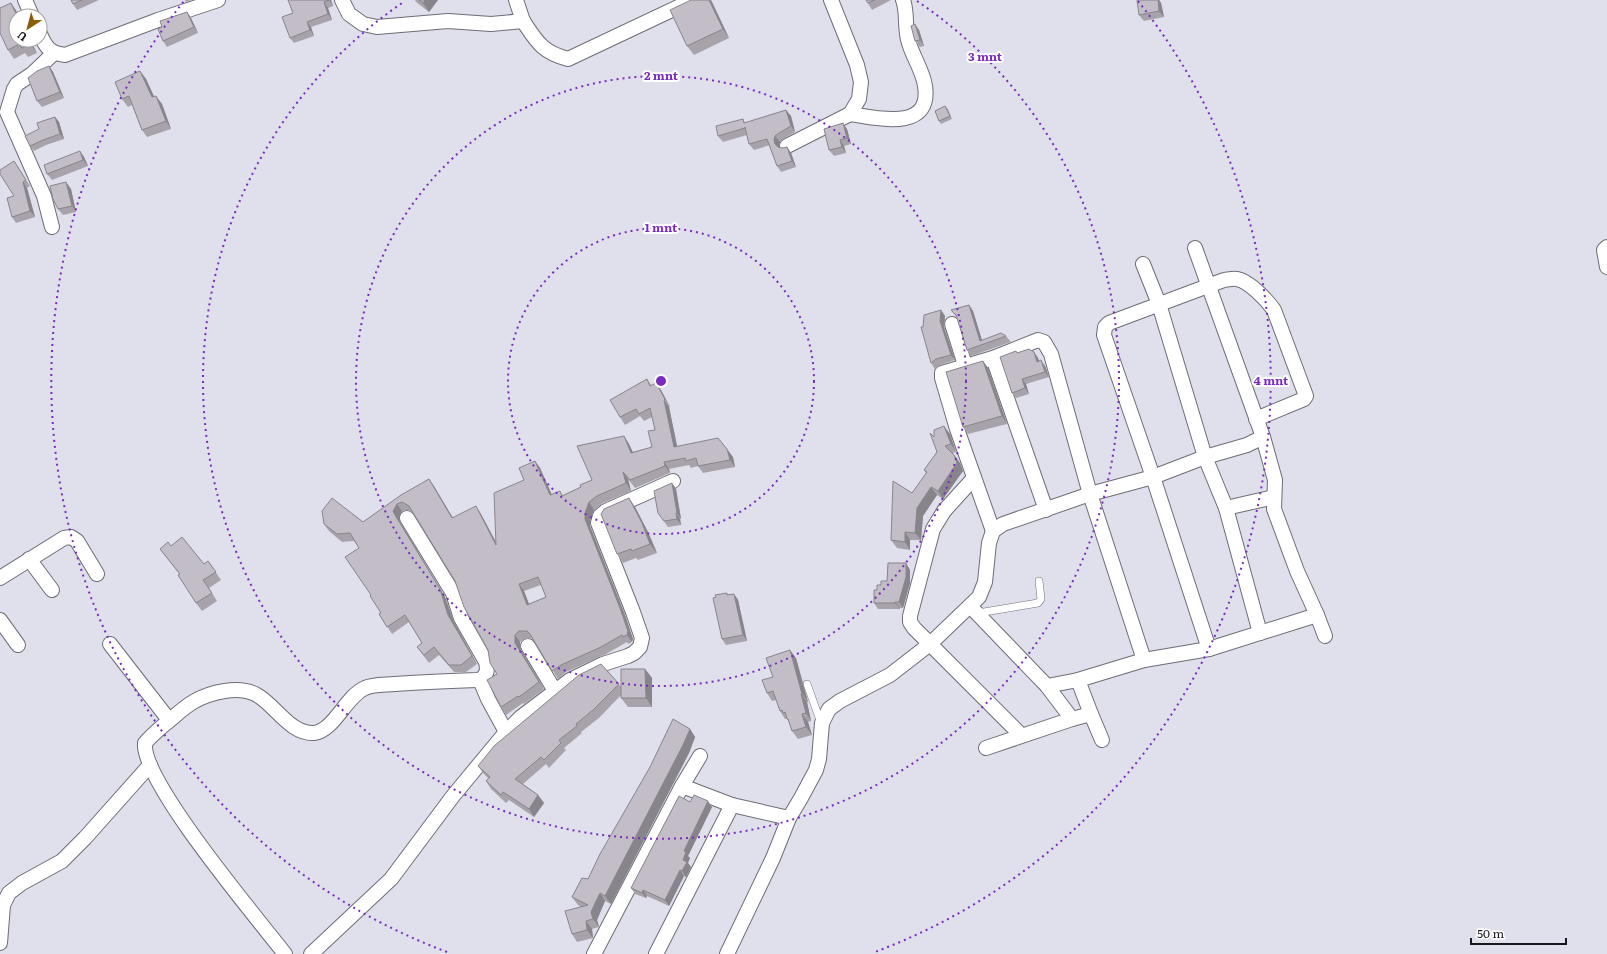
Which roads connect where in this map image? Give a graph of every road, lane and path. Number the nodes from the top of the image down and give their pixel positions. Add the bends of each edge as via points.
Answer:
1 (218, 0) edge
2 (342, 0) edge
3 (516, 0) edge
4 (693, 0) edge
5 (831, 0) edge
6 (904, 0) edge
7 (523, 21) junction
8 (48, 47) edge
9 (54, 53) junction
10 (4, 113) edge
11 (850, 114) junction
12 (787, 146) edge
13 (52, 227) dead end
14 (1607, 247) edge
15 (1195, 248) dead end
16 (1144, 264) dead end
17 (1607, 268) edge
18 (1209, 286) junction
19 (1159, 304) junction
20 (952, 324) dead end
21 (993, 358) junction
22 (965, 366) junction
23 (1256, 419) junction
24 (1263, 437) junction
25 (1205, 457) junction
26 (1153, 477) junction
27 (974, 478) junction
28 (673, 480) dead end
29 (1090, 494) junction
30 (1274, 497) junction
31 (1226, 508) junction
32 (1046, 510) junction
33 (407, 518) dead end
34 (993, 532) junction
35 (29, 559) junction
36 (97, 574) dead end
37 (0, 578) edge
38 (1039, 581) dead end
39 (52, 590) dead end
40 (974, 609) junction
41 (1317, 615) junction
42 (0, 620) edge
43 (1260, 633) junction
44 (1324, 636) dead end
45 (110, 644) dead end
46 (930, 644) junction
47 (18, 645) dead end
48 (528, 646) dead end
49 (1209, 649) junction
50 (1144, 660) junction
51 (480, 680) junction
52 (1078, 680) junction
53 (807, 684) dead end
54 (1047, 686) junction
55 (555, 691) junction
56 (1091, 714) junction
57 (1072, 719) junction
58 (169, 720) junction
59 (822, 723) junction
60 (506, 732) junction
61 (1021, 735) junction
62 (1102, 740) dead end
63 (986, 748) dead end
64 (700, 756) dead end
65 (150, 764) junction
66 (682, 786) junction
67 (732, 805) junction
68 (789, 818) junction
69 (0, 943) edge
70 (285, 954) edge
71 (311, 954) edge
72 (594, 954) edge
73 (656, 954) edge
74 (727, 954) edge

1 - 9 street via 65,55
2 - 7 street via 349,14 363,24 377,27 448,21 491,24
3 - 7 street
4 - 7 street via 568,59 554,55 538,44
5 - 11 street via 857,65 860,82 859,99
6 - 11 street via 908,41 925,85 926,100 914,116 897,120
8 - 9 street
9 - 10 street via 17,84
10 - 13 street via 44,196
11 - 12 street
14 - 17 street via 1604,250
15 - 18 street
16 - 19 street
18 - 19 street
18 - 23 street
18 - 23 street via 1224,280 1237,279 1265,297 1274,310 1305,391 1304,399
19 - 25 street
19 - 26 street via 1109,323 1105,327 1104,335
20 - 22 street
21 - 22 street
21 - 29 street via 1038,340 1048,347
21 - 32 street
22 - 27 street via 942,373 942,378
23 - 24 street
24 - 25 street via 1247,445
24 - 30 street via 1275,480
25 - 26 street
25 - 31 street
26 - 29 street
26 - 49 street
27 - 34 street
27 - 46 street via 944,511 933,529 910,616 910,622
28 - 55 street via 606,511 600,516 598,523 642,638 640,647 628,656 603,664 570,680
29 - 32 street
29 - 50 street
30 - 31 street
30 - 41 street via 1274,509
31 - 43 street
32 - 34 street via 1003,524
33 - 51 street via 453,593 461,618 486,662 488,670
34 - 40 street via 989,543 983,590
35 - 36 street via 64,538 71,537 78,541
35 - 37 street
35 - 39 street
38 - 40 lane via 1041,599 1038,603
40 - 46 street
40 - 54 street
41 - 43 street
41 - 44 street
42 - 47 street
43 - 49 street
45 - 58 street
46 - 59 street via 890,675 829,709
46 - 61 street
48 - 55 street
49 - 50 street
50 - 52 street
51 - 58 street via 366,687 354,695 323,730 315,733 304,732 292,726 267,701 248,692 222,691 207,696 193,702
51 - 60 street
52 - 54 street
52 - 56 street
53 - 59 lane
54 - 57 street
55 - 60 street
56 - 57 street
56 - 62 street
57 - 61 street
58 - 65 street via 145,743
59 - 68 street via 816,770
60 - 71 street via 391,878
61 - 63 street
64 - 66 street
65 - 69 street via 62,861 22,883 10,893 3,905
65 - 70 street via 162,789 193,836
66 - 67 street
66 - 72 street
67 - 68 street
67 - 73 street
68 - 74 street

